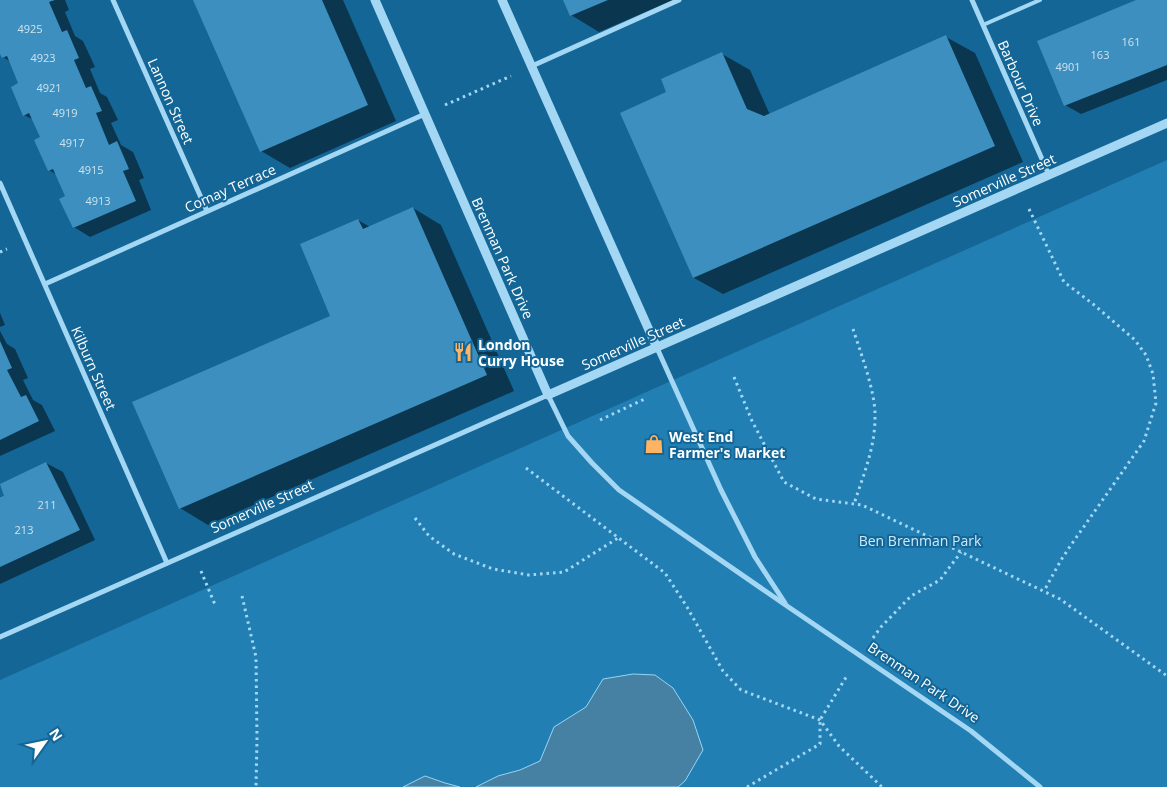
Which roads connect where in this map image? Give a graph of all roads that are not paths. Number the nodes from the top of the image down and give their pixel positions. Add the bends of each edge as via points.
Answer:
1 (113, 0) edge
2 (376, 0) edge
3 (502, 0) edge
4 (679, 0) edge
5 (972, 0) edge
6 (1040, 0) edge
7 (983, 25) junction
8 (532, 66) junction
9 (425, 114) junction
10 (1167, 123) edge
11 (1049, 175) junction
12 (0, 183) edge
13 (207, 211) junction
14 (45, 284) junction
15 (656, 348) junction
16 (548, 395) junction
17 (168, 563) junction
18 (787, 606) junction
19 (0, 637) edge
20 (1040, 787) edge

1 - 13 street, Lannon Street
2 - 9 street, Brenman Park Drive
3 - 8 street, Brenman Park Drive
4 - 8 street
5 - 7 street, Barbour Drive
6 - 7 lane
7 - 11 street, Barbour Drive
8 - 15 street, Brenman Park Drive
9 - 13 street, Comay Terrace
9 - 16 street, Brenman Park Drive
10 - 11 street, Somerville Street
11 - 15 street, Somerville Street
12 - 14 street, Kilburn Street
13 - 14 street, Comay Terrace
14 - 17 street, Kilburn Street
15 - 16 street, Somerville Street
15 - 18 street, Brenman Park Drive via 755,557
16 - 17 street, Somerville Street
16 - 18 street, Brenman Park Drive via 568,436 619,490
17 - 19 street, Somerville Street
18 - 20 street, Brenman Park Drive via 971,731

